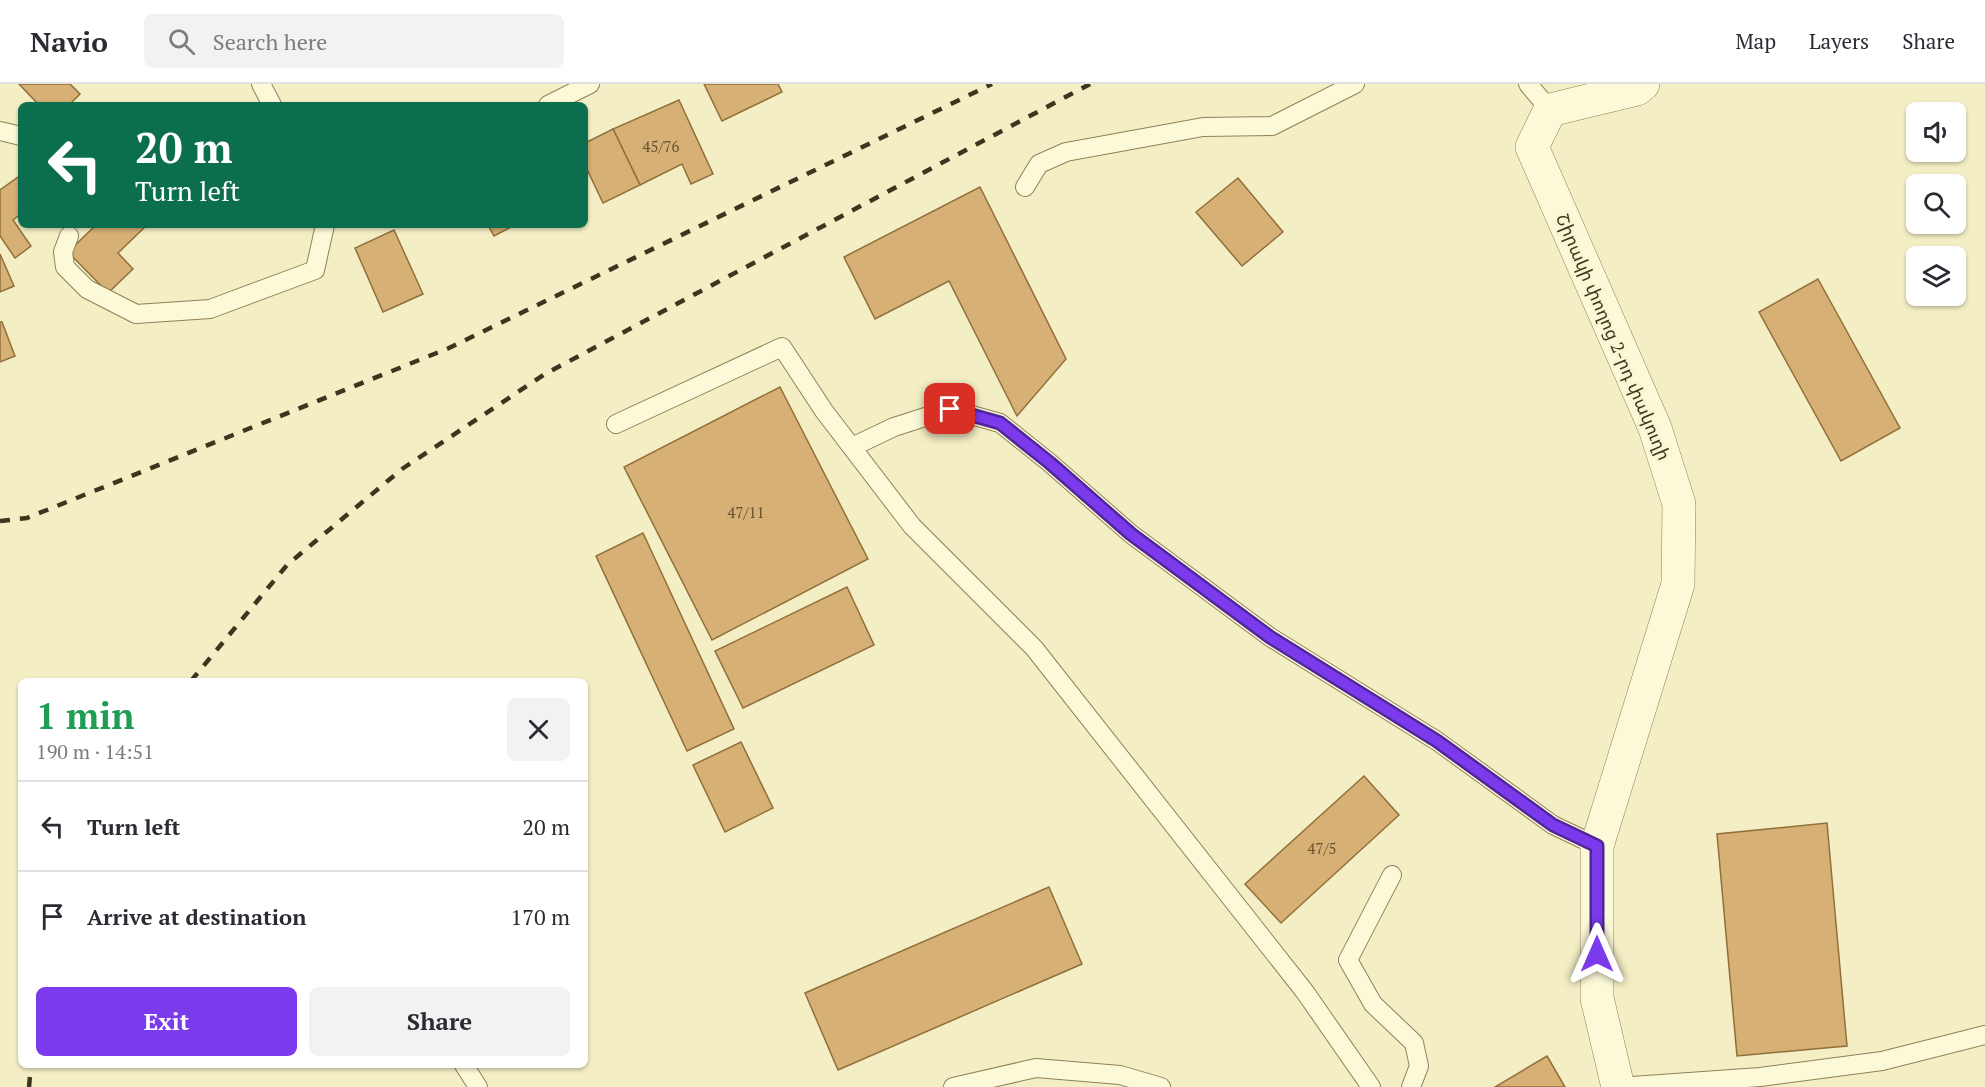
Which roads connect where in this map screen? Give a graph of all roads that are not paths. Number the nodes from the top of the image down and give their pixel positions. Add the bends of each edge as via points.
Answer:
1 (261, 84) edge
2 (590, 84) edge
3 (1354, 84) edge
4 (1528, 84) edge
5 (1643, 84) edge
6 (270, 102) edge
7 (554, 102) edge
8 (1550, 110) junction
9 (0, 131) edge
10 (18, 135) edge
11 (1025, 187) dead end
12 (324, 228) edge
13 (69, 236) dead end
14 (616, 424) dead end
15 (852, 447) junction
16 (1597, 846) junction
17 (1392, 875) dead end
18 (1985, 1035) edge
19 (466, 1068) edge
20 (478, 1087) edge
21 (953, 1087) edge
22 (1161, 1087) edge
23 (1371, 1087) edge
24 (1412, 1087) edge
25 (1618, 1087) edge

1 - 6 lane
2 - 7 lane
3 - 11 lane via 1272,126 1203,127 1066,152 1039,164
4 - 8 lane
5 - 8 street via 1637,89
8 - 16 street, Շիրակի փողոց 2-րդ փակուղի via 1532,147 1655,428 1679,504 1678,584
9 - 10 lane
12 - 13 lane via 315,270 210,309 136,315 87,290 65,267 63,252
14 - 15 lane via 782,347
15 - 16 lane via 894,427 950,409 1000,423 1131,534 1270,637 1437,741 1553,825
15 - 23 lane via 912,526 1034,648 1305,992
16 - 25 street, Շիրակի փողոց 2-րդ փակուղի via 1597,998
17 - 24 lane via 1348,960 1374,1004 1414,1042 1419,1066
18 - 25 lane via 1882,1061 1760,1077
19 - 20 lane
21 - 22 lane via 1036,1068 1120,1075

